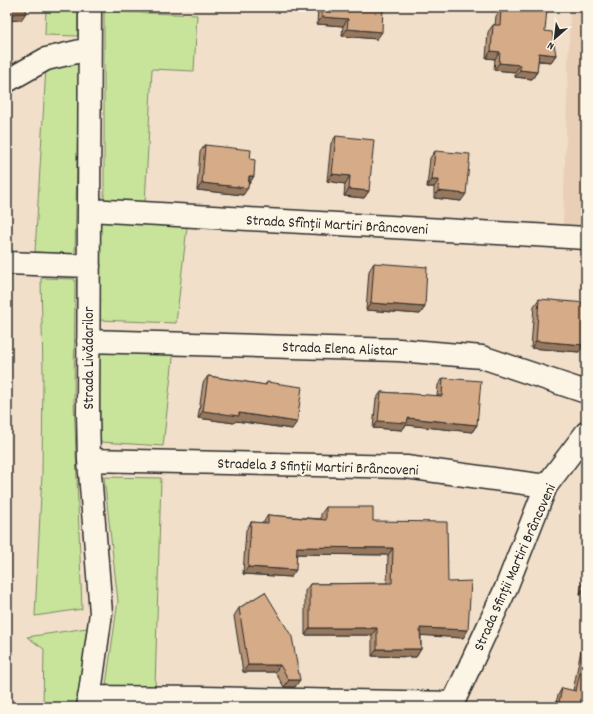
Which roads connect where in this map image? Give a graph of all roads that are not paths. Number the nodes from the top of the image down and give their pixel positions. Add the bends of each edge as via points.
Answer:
1 (90, 7) edge
2 (89, 49) junction
3 (7, 81) edge
4 (89, 210) junction
5 (586, 238) edge
6 (7, 263) edge
7 (89, 266) junction
8 (88, 341) junction
9 (586, 392) edge
10 (586, 433) edge
11 (89, 460) junction
12 (546, 486) junction
13 (88, 702) edge
14 (452, 705) edge

1 - 2 street, Strada Livădarilor
2 - 3 street via 46,59
2 - 4 street, Strada Livădarilor
4 - 5 street, Strada Sfînții Martiri Brâncoveni
4 - 7 street, Strada Livădarilor
6 - 7 street
7 - 8 street, Strada Livădarilor
8 - 9 street, Strada Elena Alistar via 399,350 482,357
8 - 11 street, Strada Livădarilor
10 - 12 street, Strada Sfinții Martiri Brâncoveni
11 - 12 street, Stradela 3 Sfinții Martiri Brâncoveni via 406,467
11 - 13 street, Strada Livădarilor via 101,613
12 - 14 street, Strada Sfinții Martiri Brâncoveni via 506,588
13 - 14 street via 203,698

